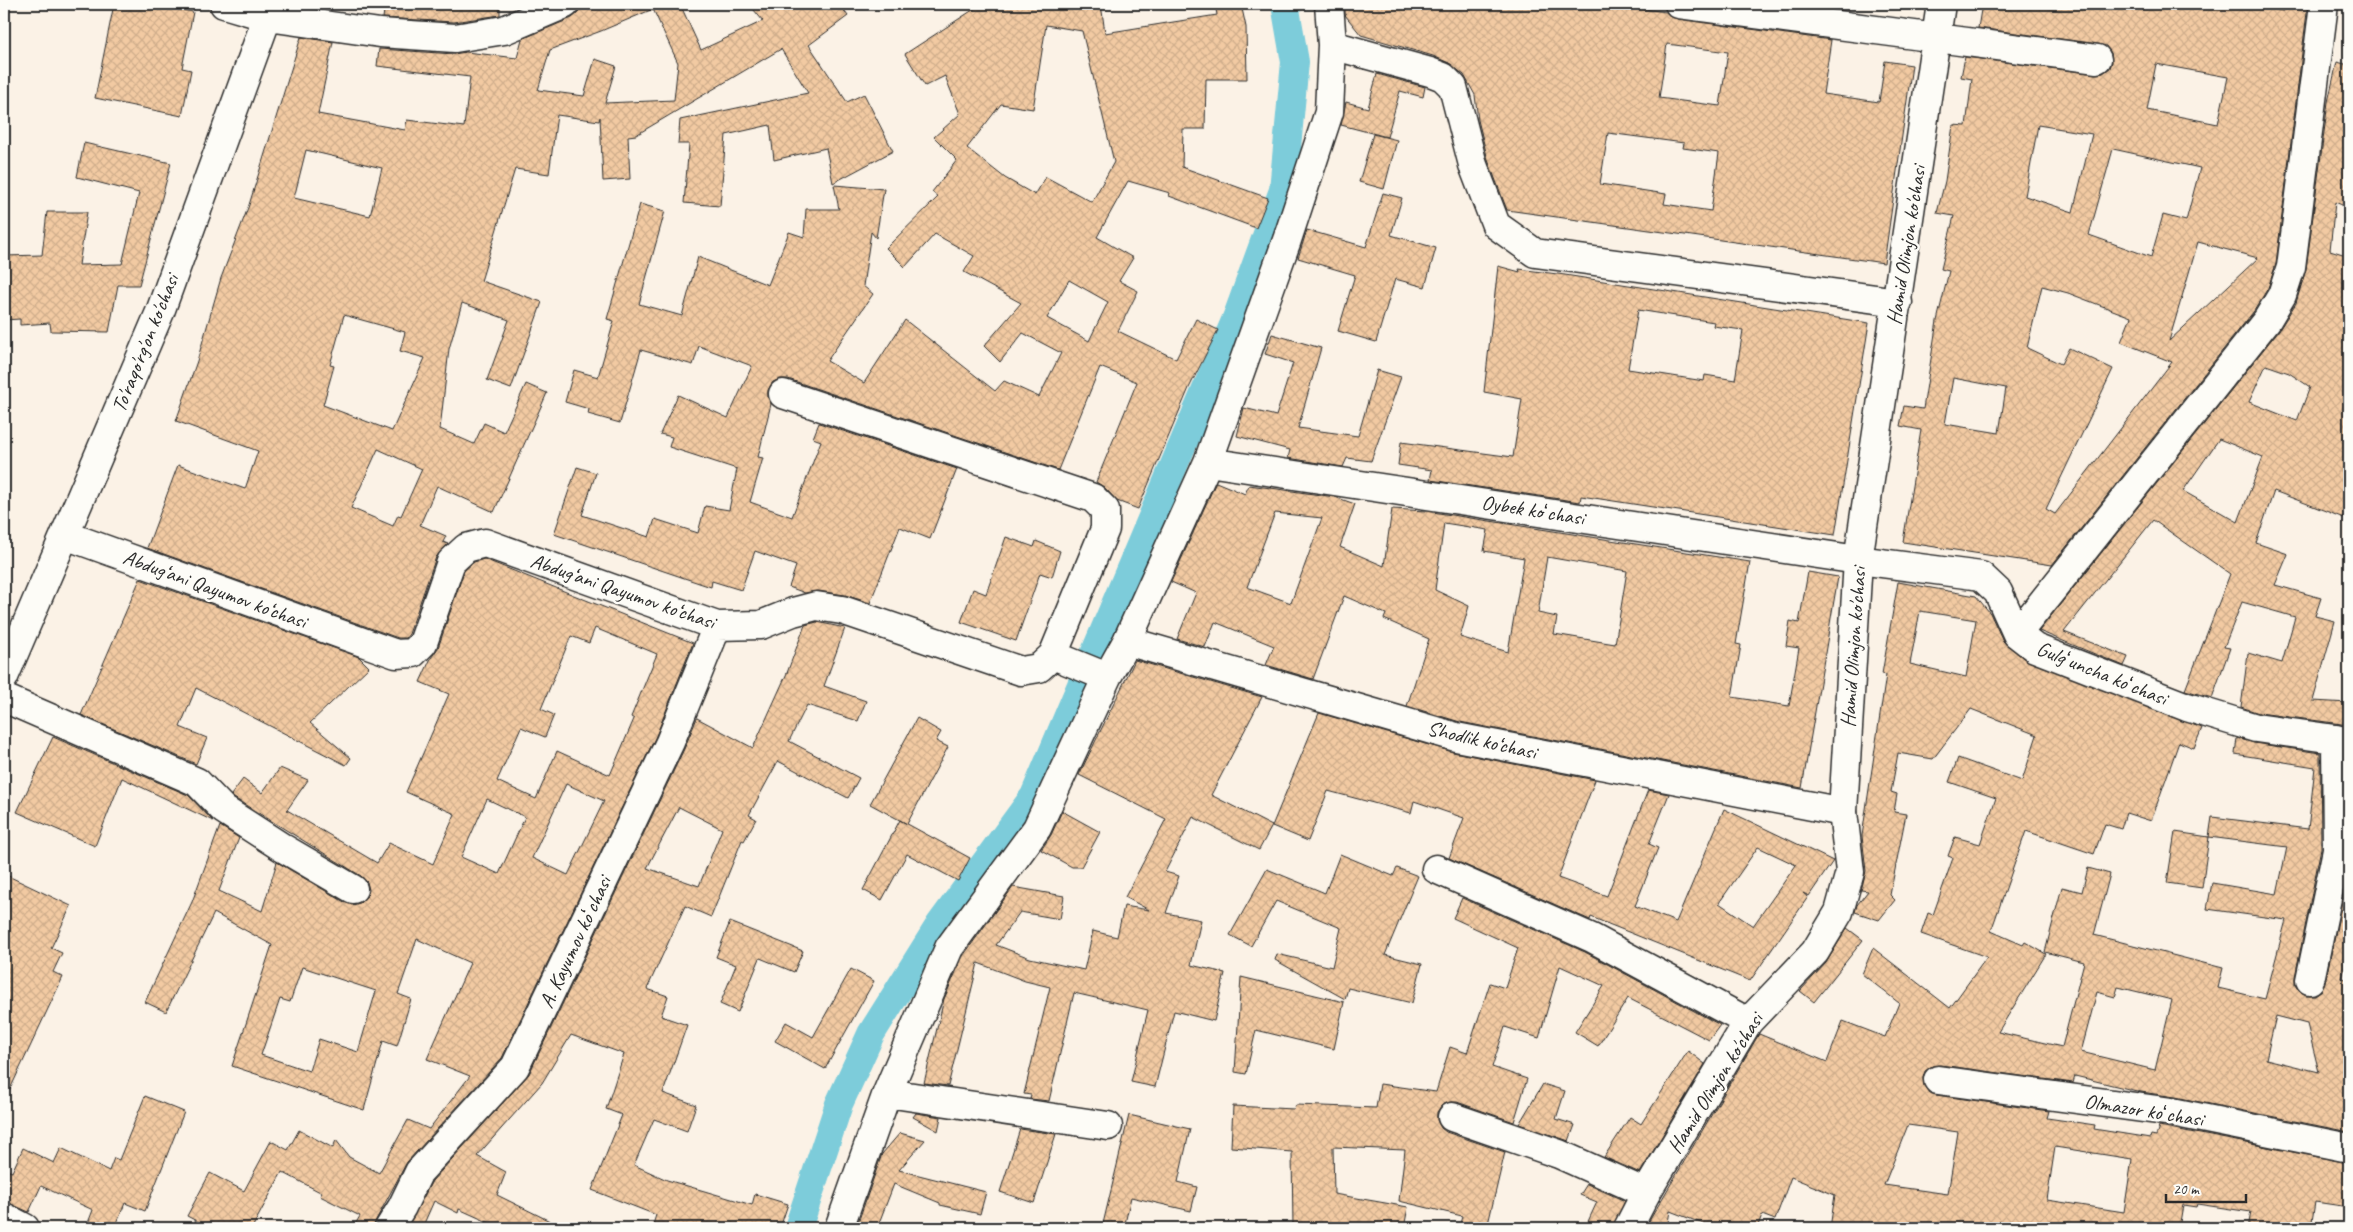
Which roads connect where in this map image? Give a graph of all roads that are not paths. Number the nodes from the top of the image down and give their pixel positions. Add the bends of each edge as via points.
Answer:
1 (224, 4) edge
2 (564, 4) edge
3 (1329, 4) edge
4 (1678, 4) edge
5 (1941, 4) edge
6 (2324, 4) edge
7 (270, 10) edge
8 (1937, 38) junction
9 (1332, 45) junction
10 (2097, 59) dead end
11 (1898, 302) junction
12 (783, 394) dead end
13 (1208, 462) junction
14 (65, 535) junction
15 (1858, 560) junction
16 (717, 626) junction
17 (2017, 634) junction
18 (1127, 641) junction
19 (1052, 655) junction
20 (4, 677) edge
21 (1107, 677) junction
22 (4, 698) edge
23 (2343, 740) edge
24 (1843, 812) junction
25 (1436, 868) dead end
26 (353, 889) dead end
27 (2310, 980) dead end
28 (1748, 1022) junction
29 (1938, 1080) dead end
30 (887, 1093) junction
31 (1452, 1117) dead end
32 (1108, 1126) dead end
33 (2349, 1148) edge
34 (1646, 1193) junction
35 (4, 1217) edge
36 (25, 1228) edge
37 (388, 1228) edge
38 (839, 1228) edge
39 (1628, 1228) edge

1 - 7 street
2 - 7 street via 504,30 455,38 380,33
3 - 9 street
4 - 8 street
5 - 8 street, Hamid Olimjon ko'chasi
6 - 17 street via 2291,267 2282,295 2267,320
7 - 14 street, To'raqo'rg'on ko'chasi via 160,312
8 - 10 street
8 - 11 street, Hamid Olimjon ko'chasi
9 - 11 street via 1430,72 1443,77 1453,87 1473,165 1496,225 1535,254
9 - 13 street via 1330,112
11 - 15 street, Hamid Olimjon ko'chasi
12 - 19 street via 1093,498 1105,510 1105,529
13 - 15 street, Oybek koʻchasi
13 - 18 street
14 - 16 street, Abdug‘ani Qayumov ko‘chasi via 396,654 413,652 423,643 451,562 466,548 485,543
14 - 20 street, To'raqo'rg'on ko'chasi
15 - 17 street, Gulgʻuncha koʻchasi via 1981,576 1998,592
15 - 24 street, Hamid Olimjon ko'chasi
16 - 19 street, Abdug‘ani Qayumov ko‘chasi via 761,624 816,606 842,610 1020,671 1039,668
16 - 37 street, A. Kayumov koʻchasi via 670,742 515,1067 419,1172
17 - 23 street, Gulgʻuncha koʻchasi via 2035,648 2187,707 2256,728
18 - 21 street
18 - 24 street, Shodlik ko‘chasi via 1456,736
19 - 21 street
21 - 30 street via 1037,828 949,948
22 - 26 street via 197,782 224,810
23 - 27 street via 2337,850
24 - 28 street, Hamid Olimjon ko'chasi via 1850,872 1839,912 1815,952
25 - 28 street via 1592,938
28 - 34 street, Hamid Olimjon ko'chasi
29 - 33 street, Olmazor koʻchasi via 2172,1112
30 - 32 street
30 - 38 street
31 - 34 street via 1559,1154
34 - 39 street, Hamid Olimjon ko'chasi
35 - 36 street

